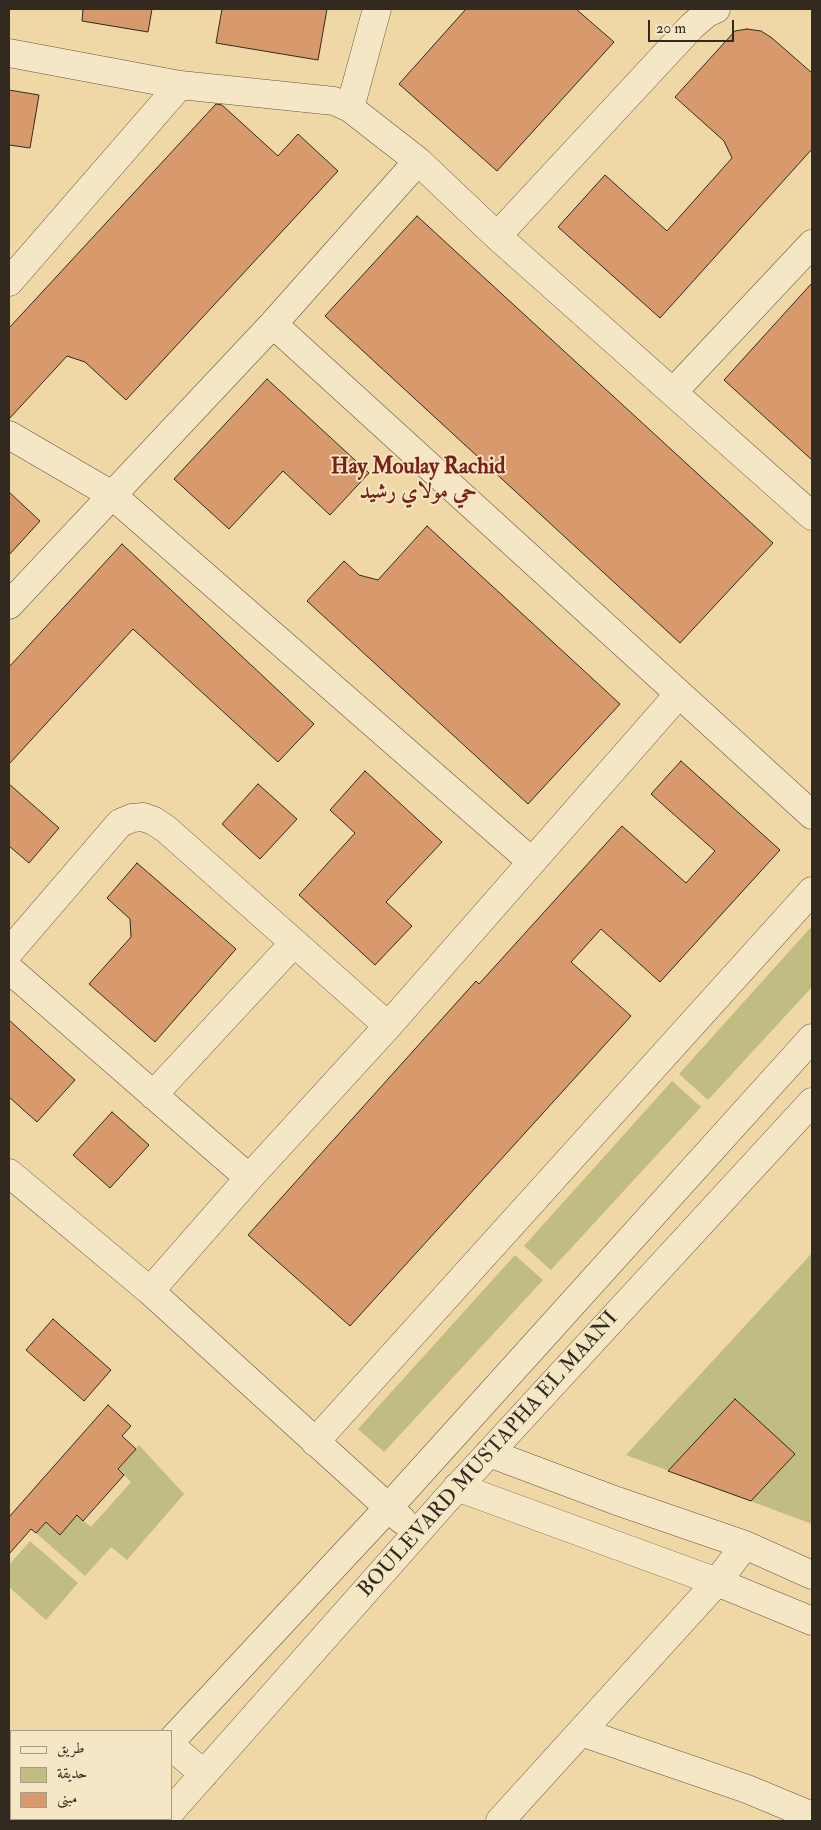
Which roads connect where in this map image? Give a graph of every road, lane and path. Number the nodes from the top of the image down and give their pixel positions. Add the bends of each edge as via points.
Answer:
1 (377, 9) edge
2 (716, 9) edge
3 (9, 53) edge
4 (180, 84) junction
5 (350, 108) junction
6 (418, 161) junction
7 (497, 236) junction
8 (812, 244) edge
9 (12, 274) edge
10 (273, 324) junction
11 (674, 391) junction
12 (9, 435) edge
13 (112, 495) junction
14 (812, 516) edge
15 (9, 605) edge
16 (679, 694) junction
17 (812, 815) edge
18 (531, 861) junction
19 (812, 891) edge
20 (294, 943) junction
21 (9, 952) edge
22 (9, 969) edge
23 (388, 1026) junction
24 (812, 1038) edge
25 (153, 1095) junction
26 (812, 1102) edge
27 (9, 1173) edge
28 (248, 1178) junction
29 (150, 1291) junction
30 (315, 1442) junction
31 (490, 1453) junction
32 (457, 1487) junction
33 (388, 1508) junction
34 (416, 1533) junction
35 (745, 1545) junction
36 (812, 1575) edge
37 (717, 1582) junction
38 (812, 1621) edge
39 (581, 1732) junction
40 (172, 1740) edge
41 (172, 1747) edge
42 (204, 1774) junction
43 (746, 1790) junction
44 (172, 1810) edge
45 (812, 1816) edge
46 (512, 1817) edge
47 (778, 1821) edge

1 - 5 street
2 - 7 street via 692,26
3 - 4 street
4 - 5 street via 334,101
4 - 9 street
5 - 6 street
6 - 7 street
6 - 10 street
7 - 11 street
8 - 11 street
10 - 13 street
10 - 16 street
11 - 14 street
12 - 13 street
13 - 15 street
13 - 18 street
16 - 17 street
16 - 18 street
18 - 23 street
19 - 30 street
20 - 21 street via 166,829 143,817 120,823
20 - 23 street
20 - 25 street
22 - 25 street
23 - 28 street
24 - 33 street, BOULEVARD MUSTAPHA EL MAANI
25 - 28 street
26 - 31 street, BOULEVARD MUSTAPHA EL MAANI
27 - 29 street
28 - 29 street
29 - 30 street
30 - 33 street
31 - 32 street, BOULEVARD MUSTAPHA EL MAANI
31 - 35 street
32 - 34 street, BOULEVARD MUSTAPHA EL MAANI
32 - 37 street
33 - 34 street
33 - 40 street, BOULEVARD MUSTAPHA EL MAANI
34 - 42 street, BOULEVARD MUSTAPHA EL MAANI
35 - 36 street
35 - 37 street
37 - 38 street
37 - 39 street
39 - 43 street
39 - 46 street
41 - 42 street
42 - 44 street, BOULEVARD MUSTAPHA EL MAANI
43 - 45 street
43 - 47 street

